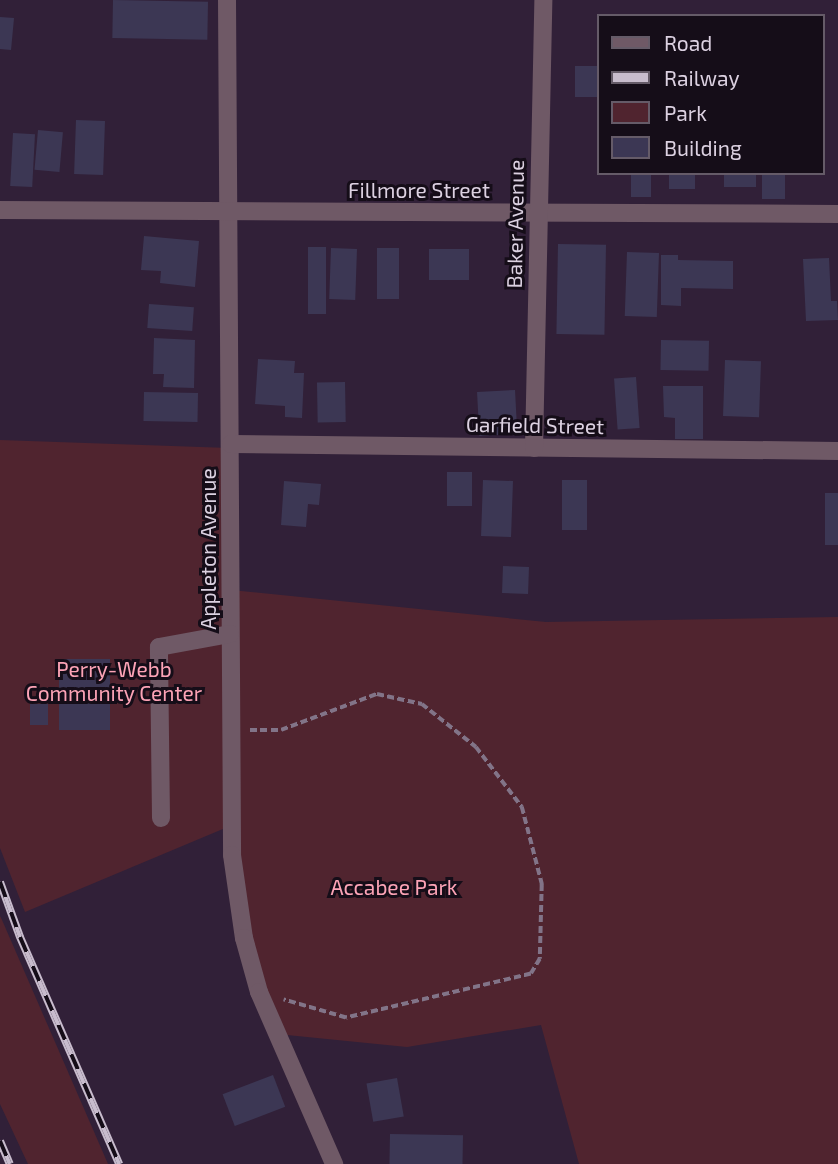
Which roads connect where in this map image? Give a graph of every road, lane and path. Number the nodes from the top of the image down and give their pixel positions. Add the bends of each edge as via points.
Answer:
1 (226, 0) edge
2 (543, 0) edge
3 (0, 210) edge
4 (228, 212) junction
5 (537, 214) junction
6 (838, 214) edge
7 (231, 444) junction
8 (534, 448) junction
9 (838, 451) edge
10 (230, 634) junction
11 (230, 729) junction
12 (161, 818) dead end
13 (259, 992) junction
14 (334, 1164) edge

1 - 4 street, Appleton Avenue
2 - 5 street, Baker Avenue
3 - 4 street, Fillmore Street
4 - 5 street, Fillmore Street
4 - 7 street, Appleton Avenue
5 - 6 street, Fillmore Street
5 - 8 street, Baker Avenue
7 - 8 street, Garfield Street
7 - 10 street, Appleton Avenue
8 - 9 street, Garfield Street
10 - 11 street, Appleton Avenue
10 - 12 street via 159,647
11 - 13 street, Appleton Avenue via 232,855 244,939
11 - 13 path via 281,730 377,694 422,704 476,747 522,807 542,884 540,959 531,974 346,1018
13 - 14 street, Appleton Avenue

